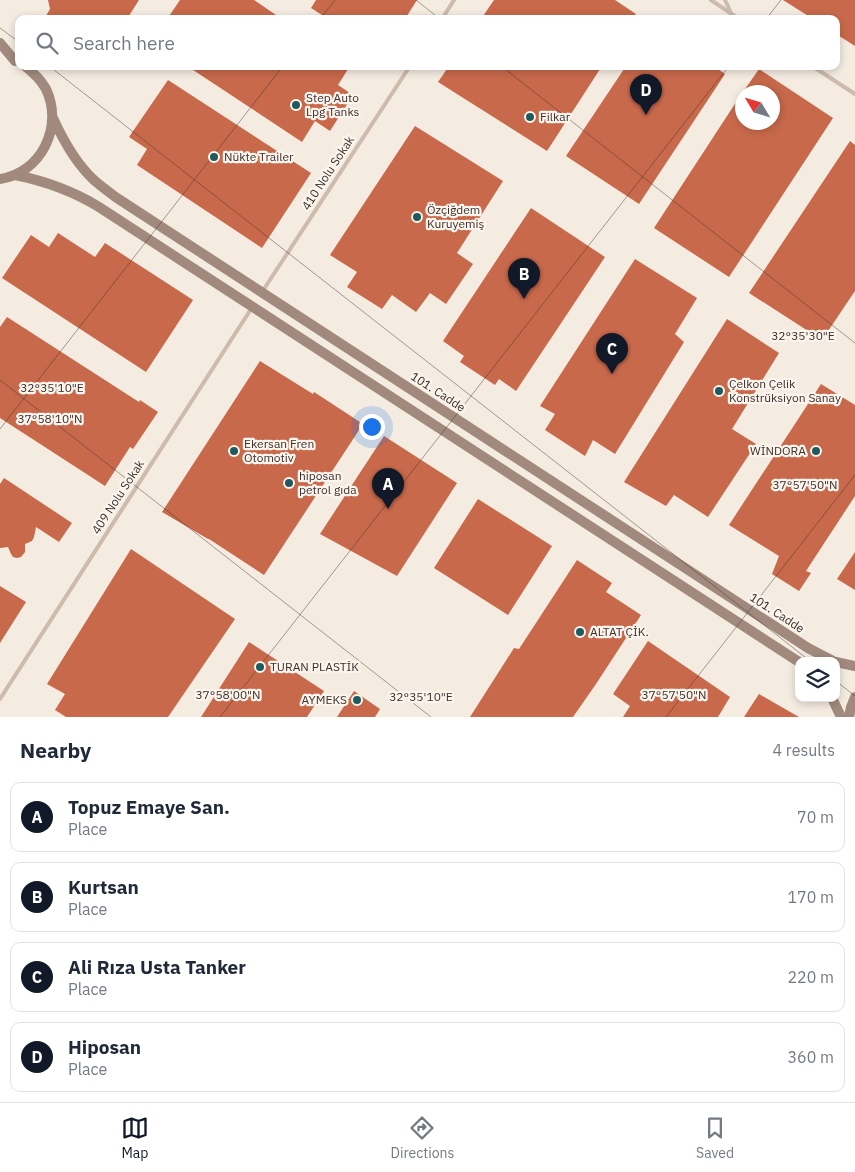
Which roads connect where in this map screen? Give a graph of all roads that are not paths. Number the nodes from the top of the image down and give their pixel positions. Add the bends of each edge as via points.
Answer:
1 (454, 0) edge
2 (711, 0) edge
3 (725, 0) edge
4 (731, 13) junction
5 (445, 15) edge
6 (734, 15) edge
7 (0, 43) edge
8 (0, 56) edge
9 (15, 60) edge
10 (15, 61) edge
11 (29, 70) edge
12 (407, 70) edge
13 (818, 70) edge
14 (855, 94) edge
15 (53, 118) junction
16 (15, 175) junction
17 (0, 179) edge
18 (262, 292) junction
19 (253, 307) junction
20 (827, 657) edge
21 (795, 659) edge
22 (840, 662) edge
23 (855, 666) edge
24 (855, 697) edge
25 (0, 699) edge
26 (834, 702) edge
27 (841, 717) edge
28 (849, 717) edge

1 - 5 lane
2 - 4 lane
3 - 4 lane
4 - 6 lane
7 - 9 street
8 - 10 street
11 - 15 street, 101. Cadde via 45,88
12 - 18 lane, 410 Nolu Sokak
13 - 14 lane
15 - 16 street via 49,138 39,156
15 - 18 street, 101. Cadde via 62,138 95,182
16 - 17 street
16 - 19 street via 60,187 90,202
18 - 20 street, 101. Cadde via 808,648
19 - 21 street
19 - 25 lane, 409 Nolu Sokak
22 - 23 street, 101. Cadde
24 - 28 street
26 - 27 street

